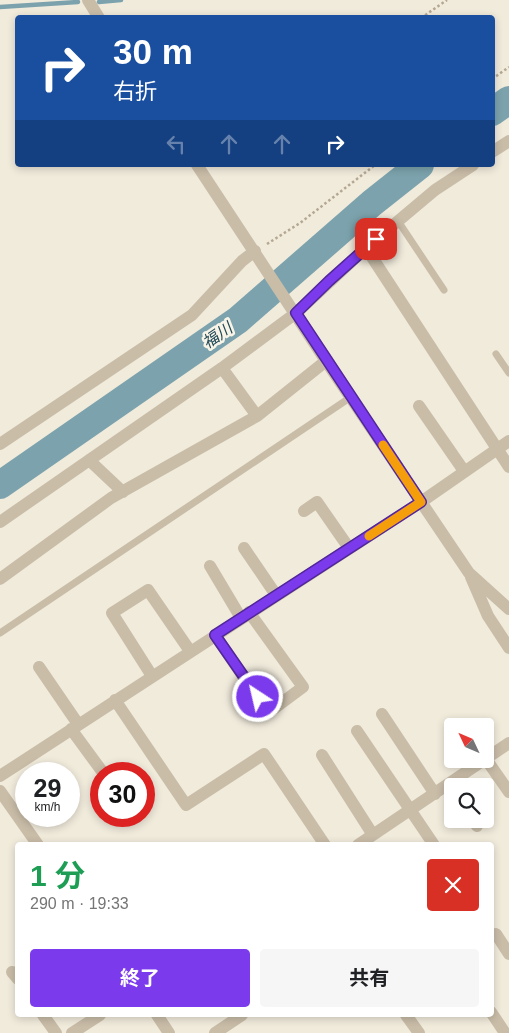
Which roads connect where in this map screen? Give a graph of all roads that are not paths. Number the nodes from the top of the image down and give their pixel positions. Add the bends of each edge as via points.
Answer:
1 (88, 0) edge
2 (97, 15) edge
3 (509, 140) edge
4 (495, 150) edge
5 (199, 167) edge
6 (470, 167) edge
7 (398, 221) junction
8 (366, 248) junction
9 (259, 257) junction
10 (444, 290) dead end
11 (294, 310) junction
12 (496, 354) dead end
13 (326, 361) junction
14 (222, 368) junction
15 (509, 373) edge
16 (351, 397) junction
17 (419, 406) dead end
18 (257, 416) junction
19 (509, 440) edge
20 (0, 444) edge
21 (496, 449) junction
22 (88, 460) junction
23 (509, 467) edge
24 (464, 471) junction
25 (123, 492) junction
26 (421, 502) junction
27 (304, 511) dead end
28 (0, 522) edge
29 (244, 548) dead end
30 (349, 548) junction
31 (210, 566) dead end
32 (469, 573) junction
33 (0, 579) edge
34 (276, 595) junction
35 (509, 609) edge
36 (245, 615) junction
37 (0, 633) edge
38 (215, 635) junction
39 (509, 648) edge
40 (190, 651) junction
41 (38, 667) dead end
42 (152, 676) junction
43 (115, 700) junction
44 (382, 714) dead end
45 (75, 727) junction
46 (357, 731) dead end
47 (509, 743) edge
48 (494, 753) edge
49 (322, 755) dead end
50 (97, 762) edge
51 (475, 768) edge
52 (492, 768) edge
53 (0, 776) edge
54 (463, 778) edge
55 (0, 791) edge
56 (444, 791) edge
57 (509, 792) edge
58 (435, 794) junction
59 (409, 810) junction
60 (373, 835) junction
61 (36, 842) edge
62 (323, 842) edge
63 (362, 842) edge
64 (432, 842) edge
65 (496, 934) dead end
66 (509, 954) edge
67 (494, 1016) edge
68 (44, 1017) edge
69 (97, 1017) edge
70 (158, 1017) edge
71 (239, 1017) edge
72 (407, 1017) edge
73 (56, 1033) edge
74 (72, 1033) edge
75 (169, 1033) edge
76 (215, 1033) edge
77 (419, 1033) edge
78 (505, 1033) edge

1 - 2 street
3 - 4 street
5 - 9 street
6 - 7 street via 435,190
7 - 8 street
7 - 10 lane
8 - 11 street
8 - 21 street
9 - 11 street
9 - 20 street via 242,261 192,315
11 - 13 street
11 - 14 street
12 - 15 lane
13 - 16 street
13 - 18 street
14 - 18 street
14 - 22 street
16 - 26 street
16 - 37 lane
17 - 24 street
18 - 25 street
19 - 21 street
21 - 23 street
21 - 24 street
22 - 25 street
22 - 28 street
24 - 26 street
25 - 33 street
26 - 30 street
26 - 32 street
27 - 30 street via 317,502
29 - 34 street
30 - 34 street
31 - 36 street
32 - 35 street
32 - 39 street via 488,616
34 - 36 street
36 - 38 street
36 - 38 street via 303,688 268,713
38 - 40 street
40 - 42 street
40 - 42 street via 148,590 112,613
41 - 45 street
42 - 43 street
43 - 45 street
43 - 62 street via 186,805 264,754
44 - 58 street
45 - 50 street
45 - 53 street
46 - 59 street
47 - 48 street
49 - 60 street
51 - 54 street
52 - 57 street
55 - 61 street
56 - 58 street
58 - 59 street
59 - 60 street
59 - 64 street
60 - 63 street
65 - 66 street
67 - 78 street
68 - 73 street
69 - 74 street
70 - 75 street
71 - 76 street
72 - 77 street

